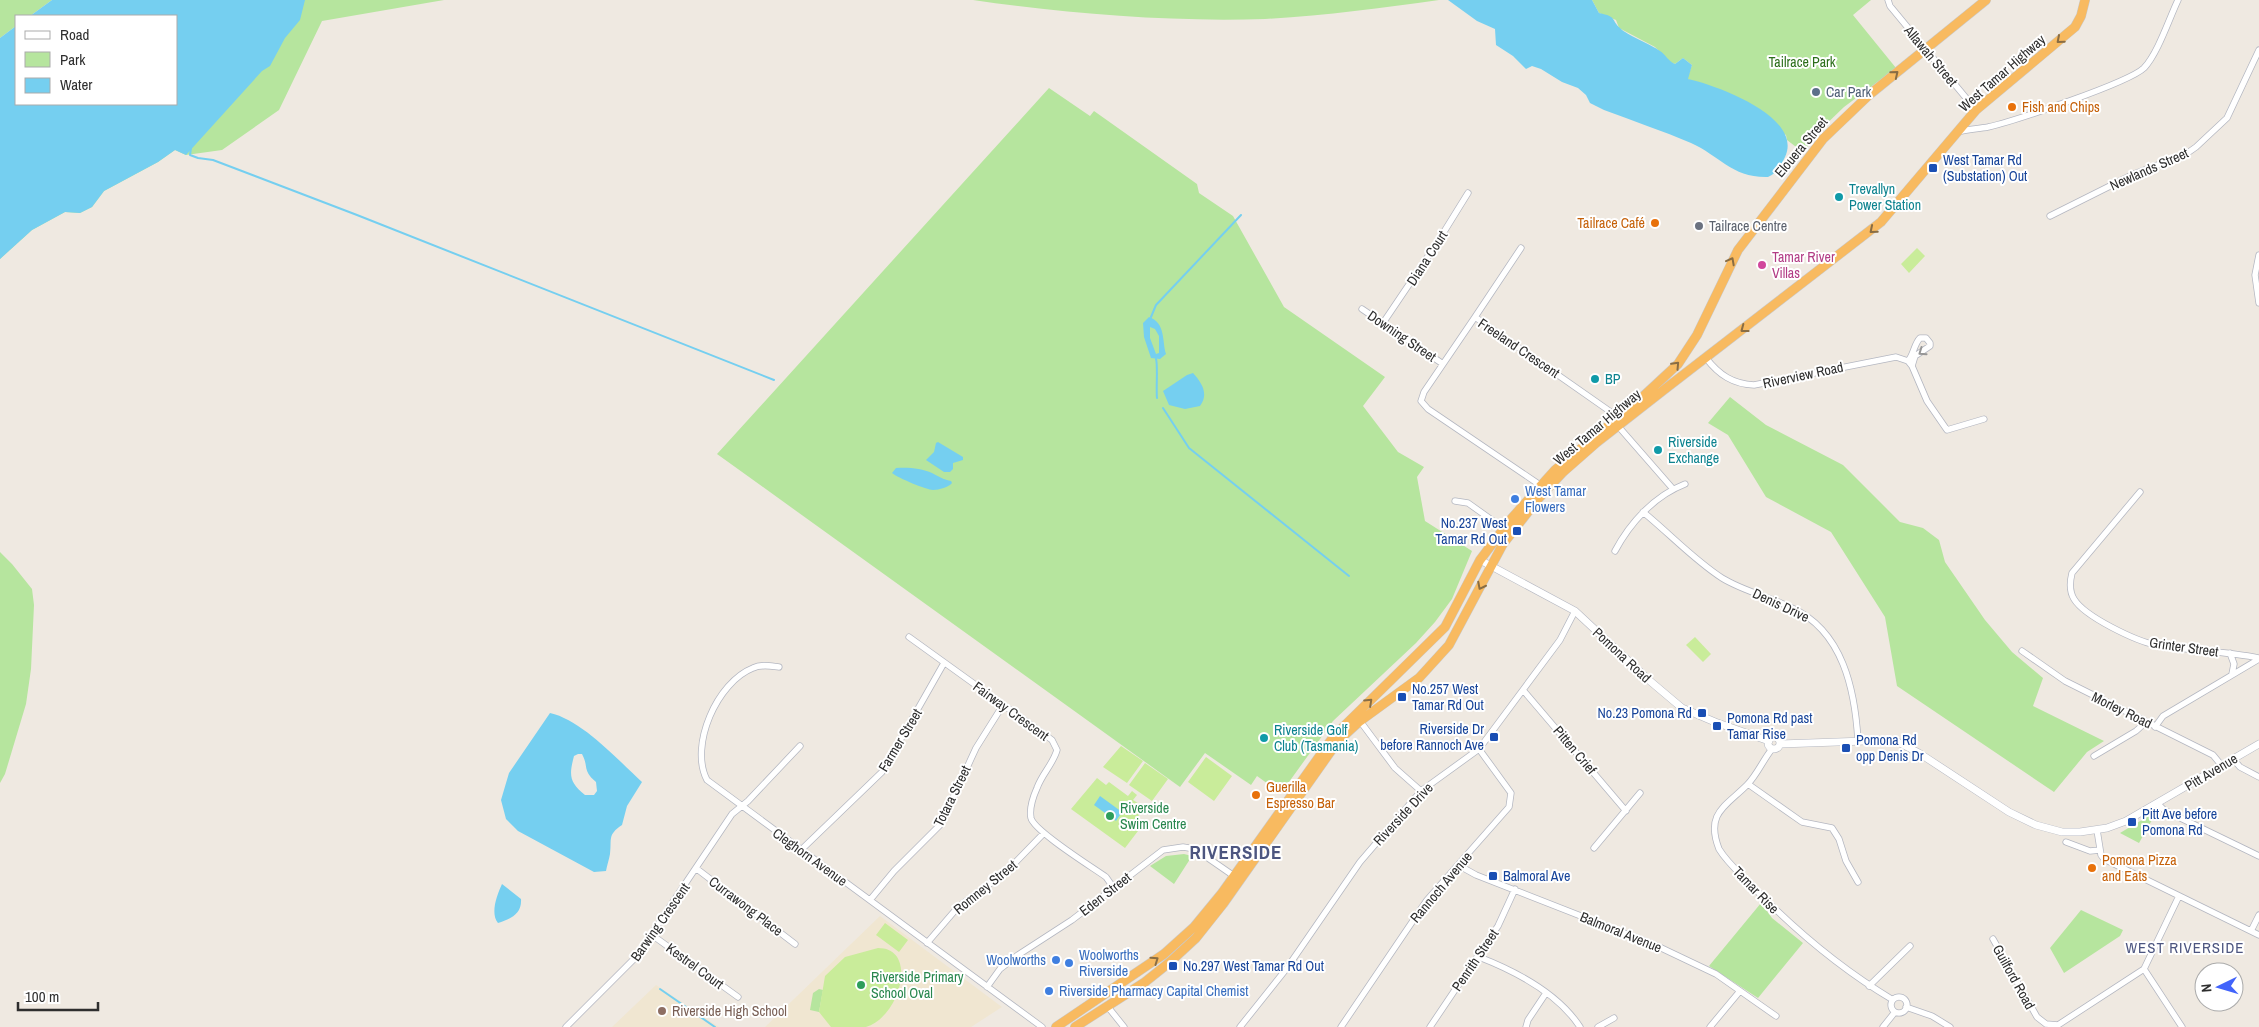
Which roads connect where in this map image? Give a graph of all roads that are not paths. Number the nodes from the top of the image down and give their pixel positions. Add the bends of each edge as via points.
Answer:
1 (1888, 0) edge
2 (1986, 0) edge
3 (2085, 0) edge
4 (2178, 0) edge
5 (1925, 50) junction
6 (2259, 50) edge
7 (1974, 114) junction
8 (1980, 128) junction
9 (1958, 132) junction
10 (1468, 192) dead end
11 (2050, 216) dead end
12 (1521, 248) dead end
13 (2259, 255) edge
14 (2259, 303) edge
15 (1362, 309) dead end
16 (1475, 317) junction
17 (1383, 323) junction
18 (1689, 349) junction
19 (1705, 359) junction
20 (1910, 363) junction
21 (1443, 364) junction
22 (1984, 419) dead end
23 (1618, 422) junction
24 (1685, 484) dead end
25 (1540, 485) junction
26 (1673, 489) junction
27 (2140, 492) dead end
28 (1455, 501) dead end
29 (1643, 512) junction
30 (1503, 528) junction
31 (1615, 551) dead end
32 (1480, 560) junction
33 (1491, 566) junction
34 (1575, 611) junction
35 (909, 637) dead end
36 (2022, 651) dead end
37 (2230, 653) junction
38 (2259, 658) edge
39 (944, 662) junction
40 (779, 667) dead end
41 (2231, 676) junction
42 (1523, 690) junction
43 (1003, 705) junction
44 (1360, 721) junction
45 (2146, 722) junction
46 (2155, 727) junction
47 (1769, 741) junction
48 (1858, 741) junction
49 (1780, 744) junction
50 (2259, 744) edge
51 (800, 746) dead end
52 (1479, 749) junction
53 (1772, 749) junction
54 (2094, 756) dead end
55 (2233, 759) junction
56 (2222, 766) junction
57 (2259, 777) edge
58 (1748, 784) junction
59 (1421, 791) junction
60 (1640, 793) dead end
61 (2157, 803) junction
62 (741, 807) junction
63 (1626, 811) junction
64 (2097, 830) junction
65 (1044, 833) junction
66 (2066, 842) dead end
67 (1594, 848) dead end
68 (801, 850) junction
69 (2100, 850) junction
70 (2259, 856) edge
71 (1458, 866) junction
72 (697, 869) junction
73 (1234, 876) junction
74 (1858, 882) dead end
75 (1113, 888) junction
76 (1515, 889) junction
77 (2179, 896) junction
78 (870, 900) junction
79 (2259, 915) edge
80 (2251, 931) junction
81 (652, 935) junction
82 (2259, 935) edge
83 (1993, 939) dead end
84 (927, 943) junction
85 (795, 944) dead end
86 (1910, 946) dead end
87 (1479, 957) junction
88 (2144, 969) junction
89 (1870, 986) junction
90 (987, 987) junction
91 (1740, 990) junction
92 (1546, 992) junction
93 (1099, 997) junction
94 (738, 998) dead end
95 (1893, 1000) junction
96 (1108, 1007) junction
97 (1906, 1007) junction
98 (1896, 1012) junction
99 (1776, 1016) dead end
100 (1614, 1018) dead end
101 (566, 1027) edge
102 (1042, 1027) edge
103 (1056, 1027) edge
104 (1075, 1027) edge
105 (1124, 1027) edge
106 (1240, 1027) edge
107 (1341, 1027) edge
108 (1430, 1027) edge
109 (1526, 1027) edge
110 (1580, 1027) edge
111 (1598, 1027) edge
112 (1710, 1027) edge
113 (1883, 1027) edge
114 (1950, 1027) edge
115 (2182, 1027) edge

1 - 5 street, Allawah Street
2 - 5 highway, Elouera Street
3 -> 7 highway, West Tamar Highway via 2075,27
4 - 8 street via 2148,62 2138,73
5 - 7 street, Allawah Street
18 -> 5 highway, Elouera Street via 1738,250 1814,150 1842,119
6 - 11 street, Newlands Street via 2227,118 2186,154 2134,174
7 - 8 street, Allawah Street via 1974,123
7 - 9 highway, West Tamar Highway
8 - 9 street
9 -> 19 highway, West Tamar Highway via 1882,222
10 - 17 street, Diana Court
12 - 16 street
13 - 14 street via 2255,276
15 - 17 street, Downing Street
16 - 21 street, Freeland Crescent
16 - 23 street, Freeland Crescent
17 - 21 street, Downing Street
18 - 19 highway
23 -> 18 highway, West Tamar Highway
19 - 20 street, Riverview Road via 1726,378 1754,385 1890,357
19 - 23 highway, West Tamar Highway
20 -> 20 street via 1918,340 1923,337 1929,340 1930,346
20 - 22 street via 1927,402 1949,432
21 - 25 street, Freeland Crescent via 1422,396 1423,405
23 - 25 highway, West Tamar Highway via 1571,456
23 - 26 street, Freeland Crescent
23 - 33 highway, West Tamar Highway via 1544,492 1503,544
24 - 26 street
25 - 30 highway, West Tamar Highway
26 - 29 street
27 - 37 street, Grinter Street via 2072,573 2070,586 2074,599 2110,626 2144,642
28 - 30 street via 1468,503
29 - 31 street
29 - 48 street, Denis Drive via 1723,579 1795,609 1818,624 1837,648 1843,664 1856,714
30 - 32 highway, West Tamar Highway
32 - 33 street, Pomona Road
73 -> 32 highway, West Tamar Highway via 1334,736 1445,627
33 - 34 street, Pomona Road
33 -> 44 highway, West Tamar Highway via 1457,633 1434,664
34 - 42 street, Riverside Drive via 1560,640
34 - 47 street, Pomona Road via 1682,708
35 - 39 street, Fairway Crescent
36 - 45 street, Morley Road via 2064,681
37 - 38 street, Grinter Street
37 - 41 street via 2234,664
38 - 41 street
39 - 43 street, Fairway Crescent
39 - 68 street, Farmer Street via 882,772
40 - 62 street, Cleghorn Avenue via 759,665 735,679 713,711 702,741 701,761 707,780
41 - 46 street via 2163,716
42 - 52 street, Riverside Drive
42 - 63 street, Pitten Crief
43 - 65 street, Fairway Crescent via 1056,744 1055,756 1041,777 1030,811 1033,823
43 - 78 street, Totara Street via 976,748 941,824
44 - 59 street via 1395,768
44 - 96 highway, West Tamar Highway via 1338,741 1196,938 1157,973
45 - 46 street, Morley Road
45 - 54 street
46 - 56 street, Morley Road via 2213,755
47 - 49 street via 1775,738
47 - 53 street
48 - 49 street
48 - 64 street, Pitt Avenue via 1900,743 2023,820 2062,832
49 - 53 street via 1777,749
50 - 55 street, Pitt Avenue
51 - 62 street, Barwing Crescent
52 - 59 street, Riverside Drive
52 - 71 street, Rannoch Avenue via 1508,787 1510,802
53 - 58 street, Tamar Rise
55 - 56 street, Pitt Avenue
55 - 57 street via 2240,767
56 - 61 street, Pitt Avenue
58 - 74 street via 1802,822 1832,828
58 - 89 street, Tamar Rise via 1717,814 1714,829 1718,849 1805,938
59 - 106 street, Riverside Drive via 1360,862 1288,968
60 - 63 street
61 - 64 street, Pitt Avenue via 2126,821
61 - 70 street via 2164,810
62 - 68 street, Cleghorn Avenue
62 - 72 street, Barwing Crescent via 732,814
63 - 67 street
64 - 69 street
65 - 75 street, Fairway Crescent via 1106,877
65 - 84 street, Romney Street via 1006,872 958,907
66 - 69 street via 2090,852
68 - 78 street, Cleghorn Avenue
69 - 77 street via 2104,859
71 - 76 street, Balmoral Avenue
71 - 107 street, Rannoch Avenue via 1427,900
72 - 81 street, Barwing Crescent
72 - 85 street, Currawong Place
73 - 75 street, Eden Street via 1195,849 1172,848 1158,853
93 -> 73 highway, West Tamar Highway via 1180,941 1208,912
75 - 90 street, Eden Street via 1066,925 1018,955
76 - 87 street, Penrith Street
76 - 91 street, Balmoral Avenue via 1655,945 1716,974
77 - 80 street
77 - 88 street
78 - 84 street, Cleghorn Avenue
79 - 80 street
80 - 82 street
81 - 94 street, Kestrel Court
81 - 101 street, Barwing Crescent via 624,970
83 - 88 street, Guilford Road via 2037,1017 2046,1024 2058,1025
84 - 90 street, Cleghorn Avenue
86 - 89 street
87 - 92 street via 1504,966
87 - 108 street, Penrith Street
88 - 115 street
89 - 95 street, Tamar Rise
90 - 102 street, Cleghorn Avenue
91 - 99 street, Balmoral Avenue
91 - 112 street
92 - 109 street
92 - 110 street
93 - 96 highway
93 - 103 highway, West Tamar Highway
95 - 97 street via 1903,999
95 - 98 street via 1892,1007
96 - 104 highway, West Tamar Highway
96 - 105 street
97 - 98 street
97 - 114 street via 1932,1016
98 - 113 street
100 - 111 street

